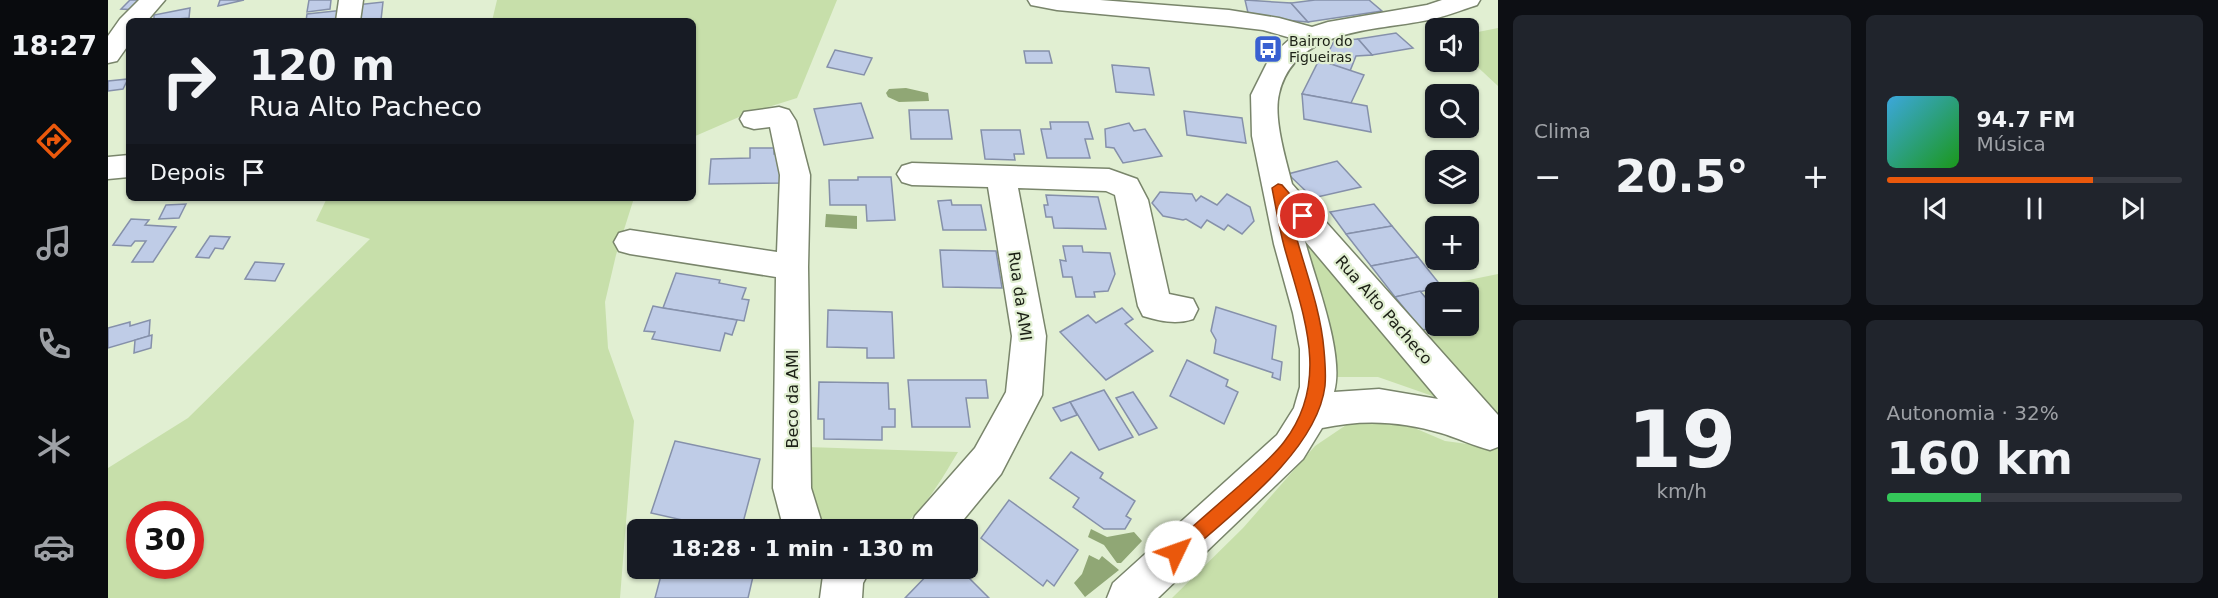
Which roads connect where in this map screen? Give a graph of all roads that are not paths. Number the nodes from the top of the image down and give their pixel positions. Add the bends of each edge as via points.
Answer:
1 (153, 0) edge
2 (351, 0) edge
3 (1040, 0) edge
4 (1468, 0) edge
5 (136, 18) edge
6 (348, 18) edge
7 (126, 29) edge
8 (1311, 36) junction
9 (108, 55) edge
10 (754, 119) dead end
11 (126, 166) edge
12 (108, 168) edge
13 (912, 174) dead end
14 (1001, 177) junction
15 (1278, 188) junction
16 (630, 242) dead end
17 (792, 267) junction
18 (1181, 309) dead end
19 (1310, 414) junction
20 (1494, 438) edge
21 (801, 519) edge
22 (938, 519) edge
23 (1128, 598) edge

1 - 5 street
2 - 6 street
3 - 8 street via 1247,21
4 - 8 street via 1430,12 1339,27
7 - 9 street
8 - 15 street via 1279,63 1265,95 1266,136
10 - 17 street, Beco da AMI via 779,117 785,131 795,175
11 - 12 street
13 - 14 street
14 - 18 street via 1109,180 1126,187 1133,200 1155,306
14 - 22 street, Rua da AMI via 1029,336 1024,395 988,460
15 - 19 street via 1317,349 1318,387
15 - 20 street, Rua Alto Pacheco
16 - 17 street
17 - 21 street, Beco da AMI via 792,488
19 - 20 street via 1342,406 1386,405 1434,413
19 - 23 street via 1290,447 1262,476

